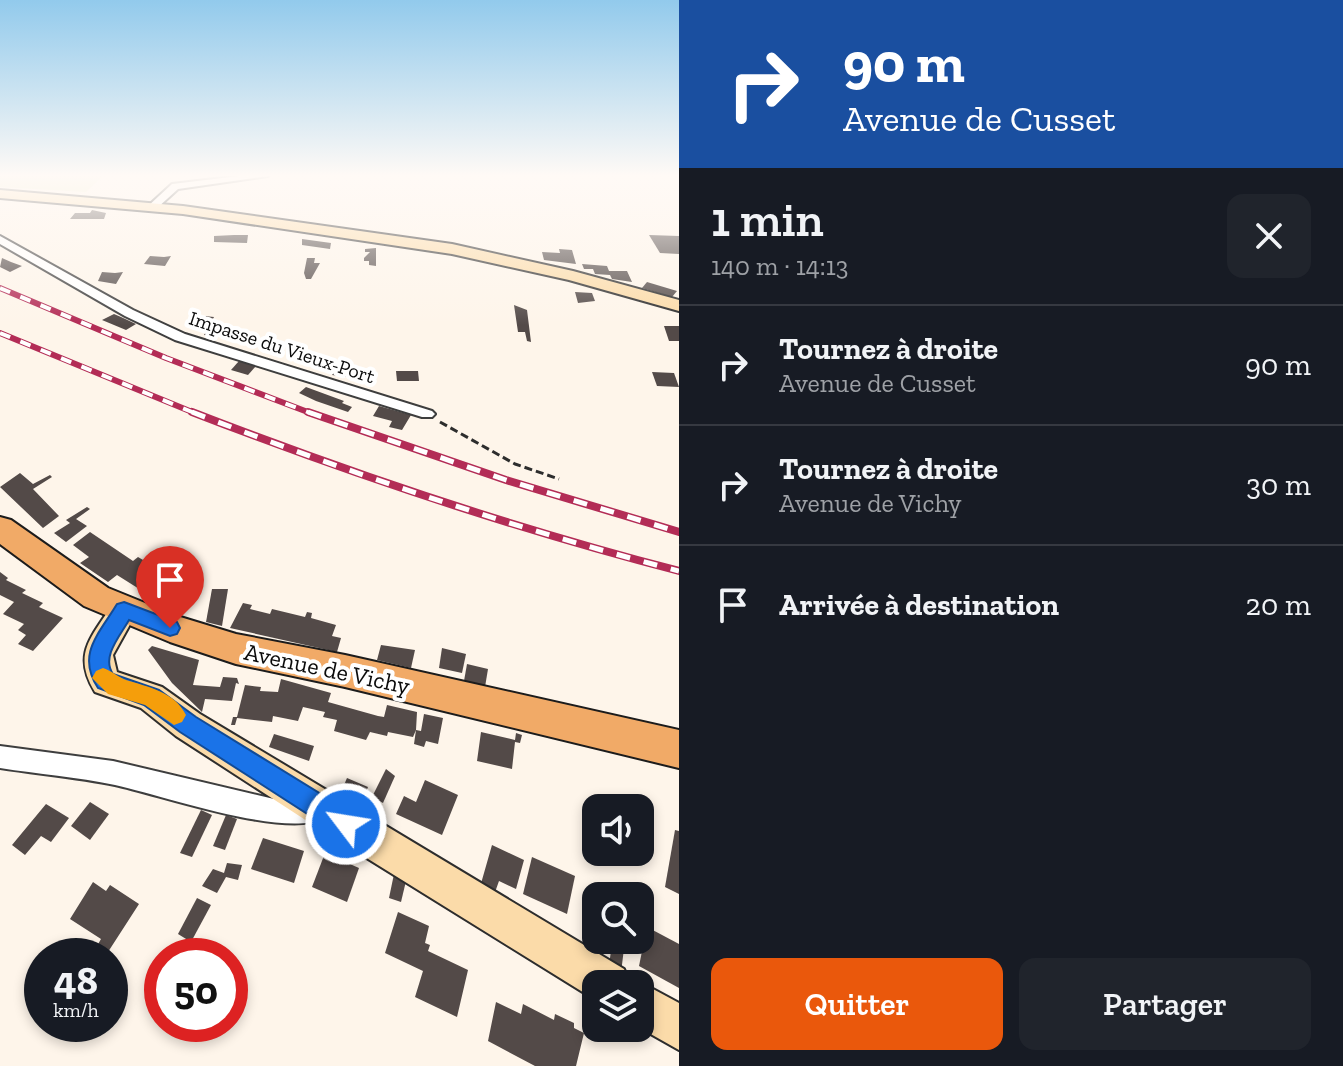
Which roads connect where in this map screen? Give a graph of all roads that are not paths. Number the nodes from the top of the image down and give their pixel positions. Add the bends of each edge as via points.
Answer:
1 (286, 226) edge
2 (0, 239) edge
3 (679, 306) edge
4 (427, 414) road end
5 (0, 528) edge
6 (124, 610) junction
7 (679, 749) edge
8 (0, 757) edge
9 (320, 808) junction
10 (586, 970) edge
11 (654, 1012) edge
12 (679, 1028) edge

1 - 3 street via 452,249
2 - 4 street, Impasse du Vieux-Port via 180,337
5 - 6 main road, Avenue de Vichy via 96,597
6 - 7 main road, Avenue de Vichy via 236,649
6 - 9 street via 98,654 106,682 151,697
8 - 9 street via 113,773 274,811
9 - 10 street
11 - 12 street

